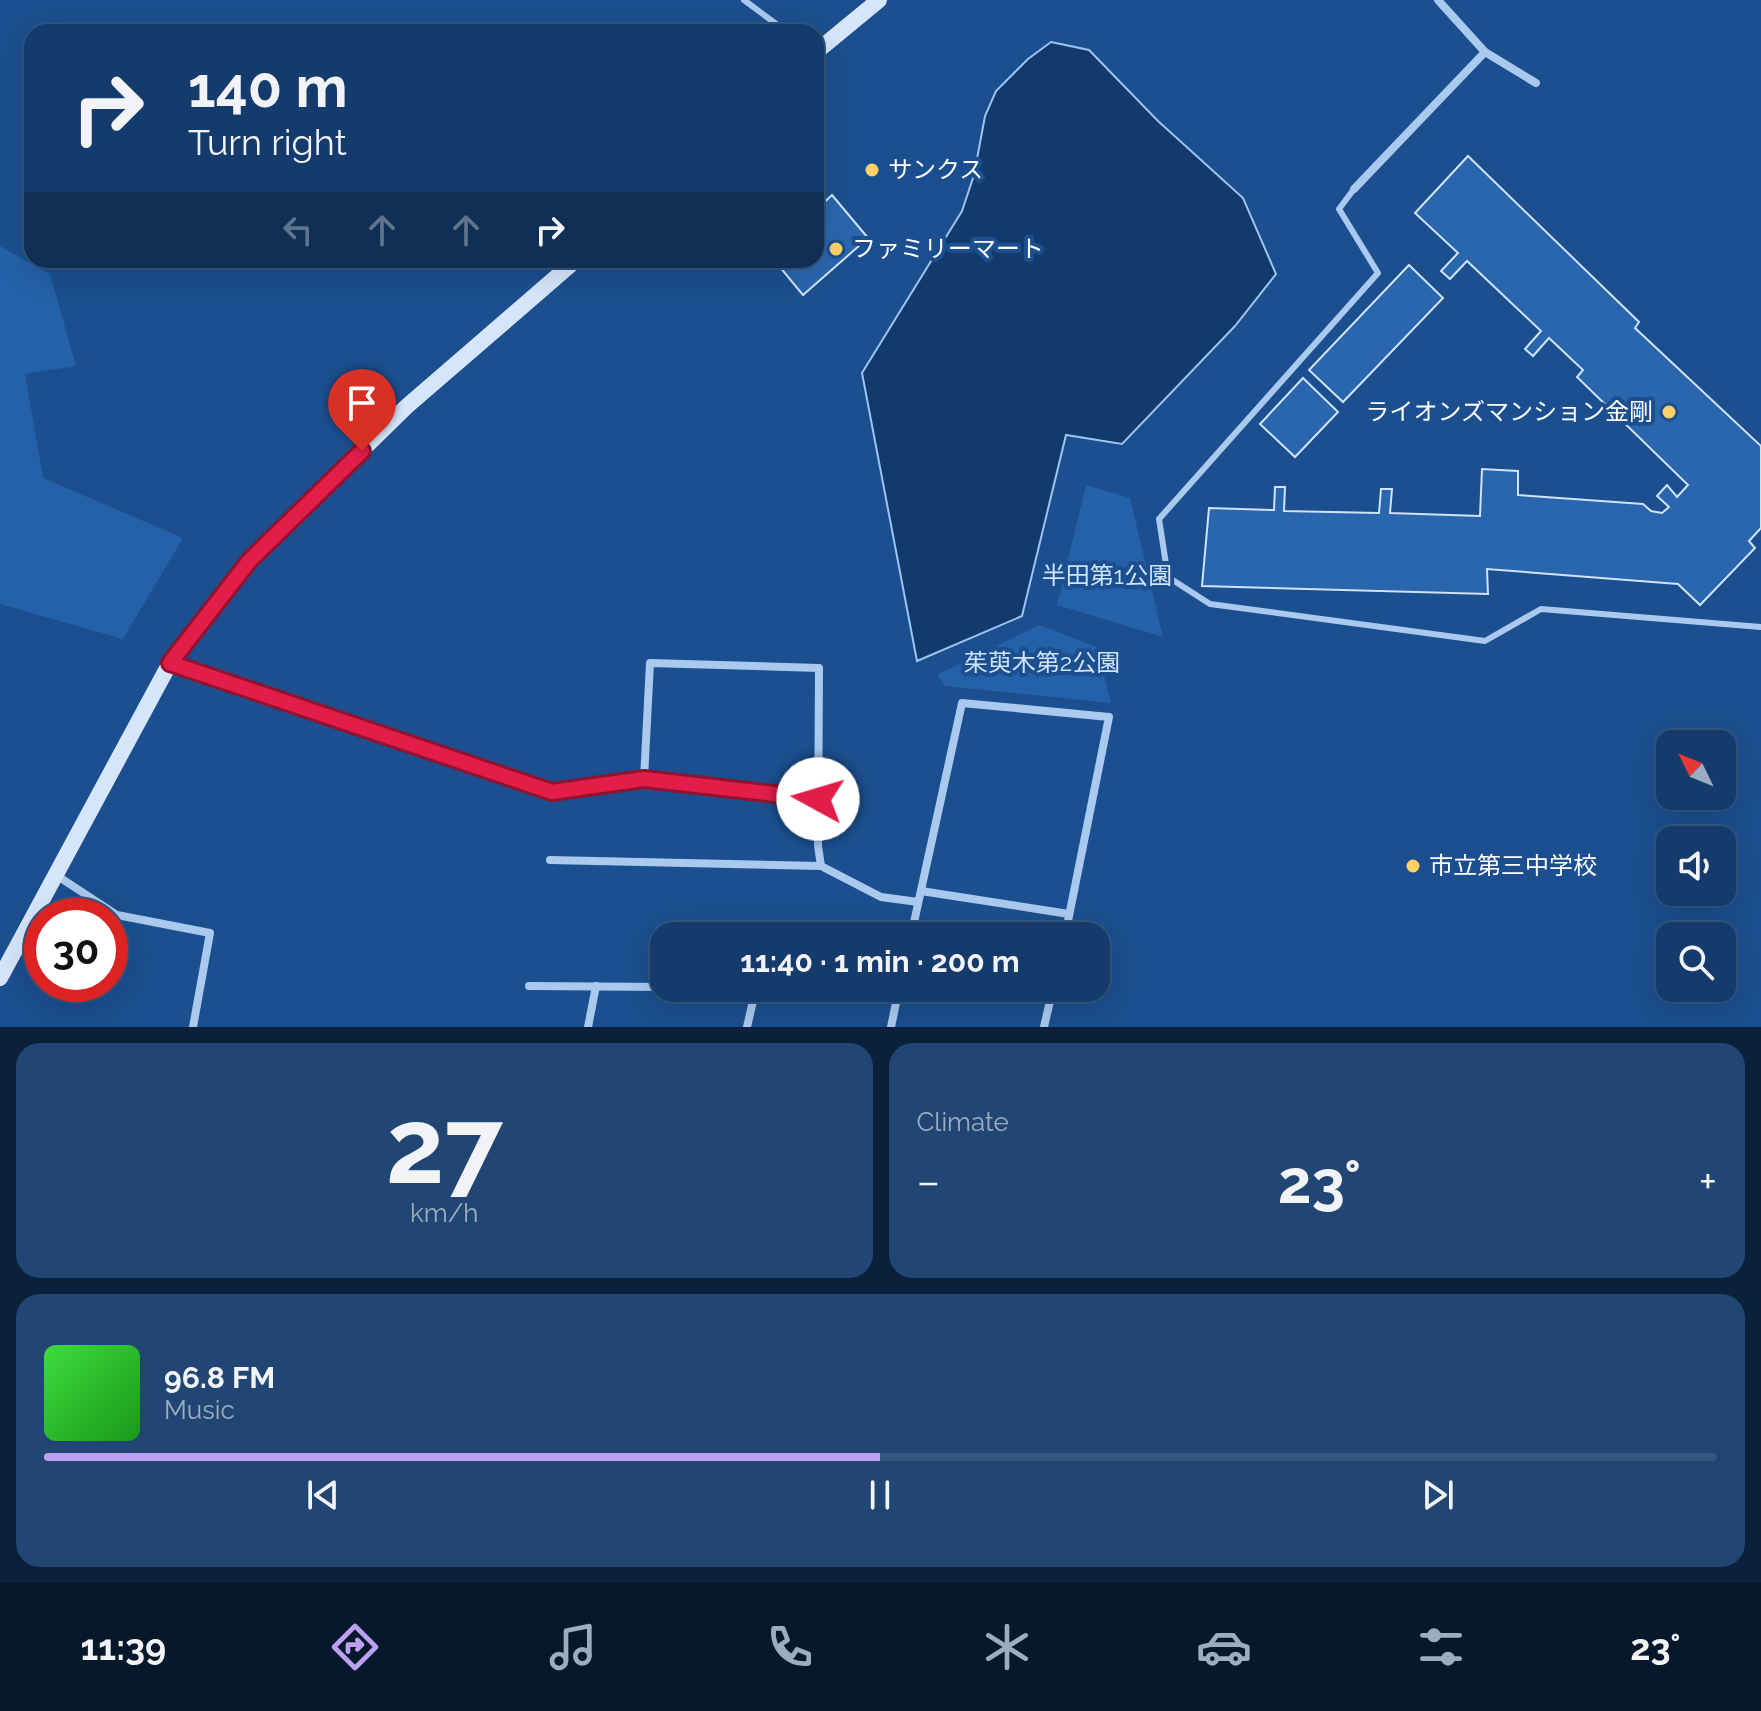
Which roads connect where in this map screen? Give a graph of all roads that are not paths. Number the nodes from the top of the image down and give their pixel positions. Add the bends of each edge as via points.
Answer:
1 (744, 0) edge
2 (879, 0) edge
3 (1438, 0) edge
4 (776, 24) edge
5 (824, 45) edge
6 (1485, 52) junction
7 (1536, 83) dead end
8 (1354, 189) joint
9 (567, 268) edge
10 (1761, 627) edge
11 (170, 663) junction
12 (644, 779) junction
13 (818, 799) junction
14 (550, 860) dead end
15 (821, 866) junction
16 (56, 875) junction
17 (921, 891) junction
18 (918, 902) junction
19 (1069, 914) junction
20 (914, 922) edge
21 (1068, 922) edge
22 (0, 978) edge
23 (529, 986) dead end
24 (596, 986) junction
25 (650, 987) edge
26 (753, 1002) edge
27 (896, 1002) edge
28 (1050, 1002) edge
29 (193, 1027) edge
30 (588, 1027) edge
31 (747, 1027) edge
32 (891, 1027) edge
33 (1044, 1027) edge

1 - 4 lane
2 - 5 street
3 - 6 street
6 - 7 street
6 - 8 street
8 - 10 lane via 1339,209 1378,273 1159,519 1168,577 1210,604 1485,641 1541,609
9 - 11 street via 406,407 250,560
11 - 12 street via 552,792
11 - 16 street
12 - 13 street
12 - 13 street via 650,663 819,668
13 - 15 street
14 - 15 street
15 - 18 street via 881,897
16 - 22 street
16 - 29 street via 117,915 210,933
17 - 18 street
17 - 19 street
17 - 19 street via 962,703 1109,717
18 - 20 street
19 - 21 street
23 - 24 street
24 - 25 street
24 - 30 street
26 - 31 street
27 - 32 street
28 - 33 street

